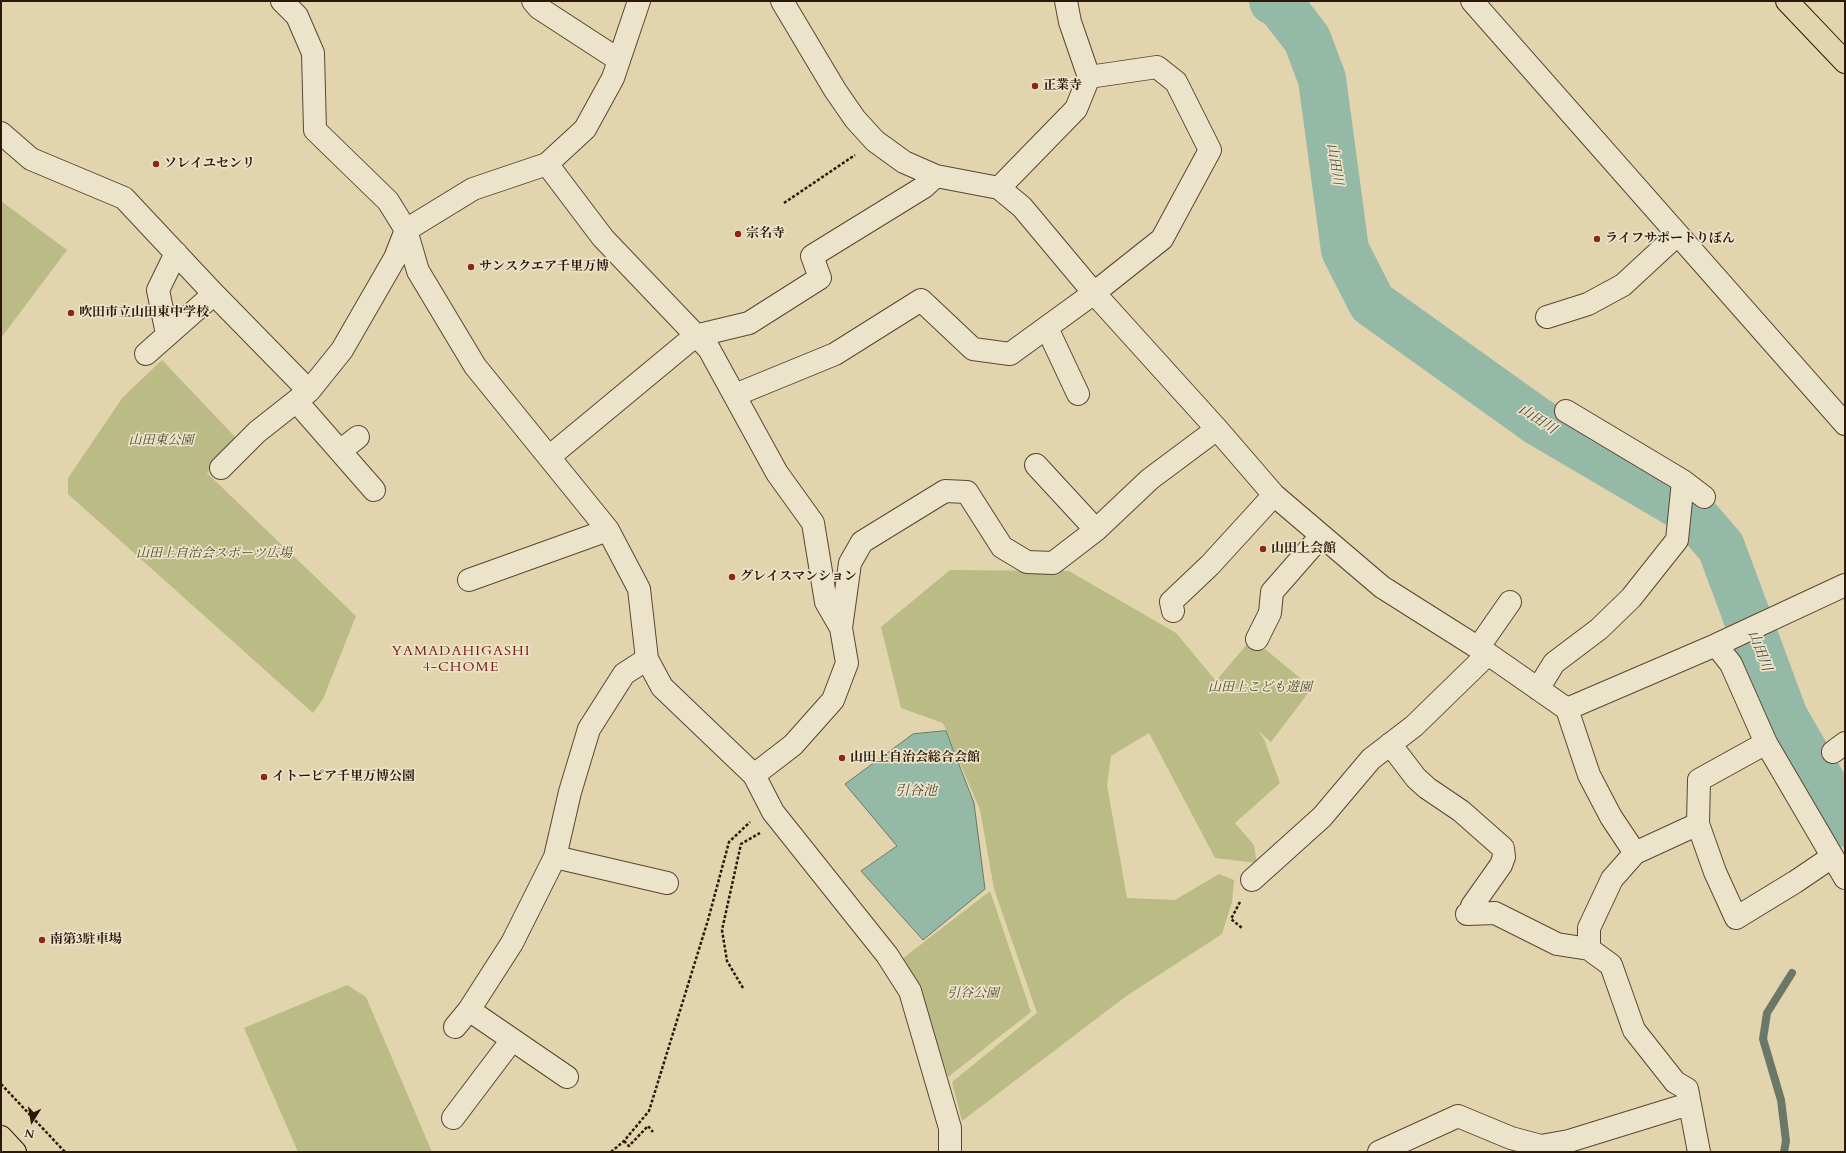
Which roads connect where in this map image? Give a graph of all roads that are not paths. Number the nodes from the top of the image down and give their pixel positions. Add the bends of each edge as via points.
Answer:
1 (282, 1) edge
2 (533, 1) edge
3 (639, 1) edge
4 (782, 1) edge
5 (1066, 1) edge
6 (1472, 1) edge
7 (1787, 1) edge
8 (619, 60) junction
9 (1845, 62) edge
10 (1089, 77) junction
11 (1, 133) edge
12 (548, 164) junction
13 (936, 176) junction
14 (1000, 188) junction
15 (406, 230) junction
16 (1677, 235) junction
17 (176, 253) junction
18 (1094, 293) junction
19 (214, 294) junction
20 (1547, 317) dead end
21 (1047, 328) junction
22 (166, 334) junction
23 (695, 336) junction
24 (146, 354) dead end
25 (1078, 394) dead end
26 (736, 395) junction
27 (303, 396) junction
28 (1566, 412) dead end
29 (1845, 424) edge
30 (1217, 429) junction
31 (358, 437) dead end
32 (340, 451) junction
33 (549, 457) junction
34 (1036, 465) dead end
35 (221, 468) dead end
36 (1682, 481) junction
37 (374, 490) dead end
38 (1274, 495) junction
39 (1704, 497) dead end
40 (608, 530) junction
41 (1096, 530) junction
42 (1321, 536) junction
43 (469, 580) dead end
44 (1845, 585) edge
45 (1510, 602) dead end
46 (1173, 611) dead end
47 (841, 628) junction
48 (1257, 639) dead end
49 (1716, 645) junction
50 (1483, 651) junction
51 (647, 659) junction
52 (1538, 689) junction
53 (1567, 709) junction
54 (1766, 743) junction
55 (1390, 744) junction
56 (754, 775) junction
57 (1698, 824) junction
58 (1635, 853) junction
59 (555, 857) junction
60 (1832, 857) junction
61 (1845, 878) edge
62 (1252, 880) road end
63 (667, 883) dead end
64 (1589, 950) junction
65 (469, 1010) junction
66 (455, 1027) dead end
67 (512, 1040) junction
68 (566, 1077) dead end
69 (1679, 1107) dead end
70 (453, 1118) dead end
71 (1, 1137) edge
72 (15, 1152) edge
73 (950, 1152) edge
74 (1379, 1152) edge
75 (1699, 1152) edge

1 - 15 street via 296,16 313,53 315,130 388,201
2 - 8 street via 539,8
3 - 8 street
4 - 13 street via 855,119 875,141 904,162
5 - 10 street via 1070,22
6 - 16 street
7 - 9 main road
8 - 12 street via 613,78 585,129
10 - 14 street via 1076,109
10 - 18 street via 1157,67 1176,82 1210,150 1162,239
11 - 17 street via 31,160 124,198
12 - 15 street via 473,189
12 - 23 street via 603,238
13 - 14 street
13 - 23 street via 924,187 812,256 820,278 749,324
14 - 18 street via 1022,208
15 - 27 street via 395,258 342,350
15 - 33 street via 418,271 475,366
16 - 20 street via 1623,285 1588,304
16 - 29 street
17 - 19 street
17 - 22 street via 158,290
18 - 21 street
18 - 30 street
19 - 22 street
19 - 27 street
21 - 25 street
21 - 26 street via 1010,354 974,349 921,300 835,354
22 - 24 street
23 - 26 street via 709,349
23 - 33 street
26 - 47 street via 777,473 812,523 826,602
27 - 32 street
27 - 35 street via 257,432
28 - 36 street
30 - 38 street
30 - 41 street via 1150,479
31 - 32 street
32 - 37 street
33 - 40 street
34 - 41 street
36 - 39 street
36 - 52 street via 1677,540 1631,598 1599,629 1554,663
38 - 42 street
38 - 46 street via 1210,565 1171,602
40 - 43 street
40 - 51 street via 639,589
41 - 47 street via 1053,563 1027,562 1002,547 967,492 945,491 862,542 850,564
42 - 48 street via 1272,592 1270,613
42 - 50 street via 1382,586
44 - 49 street
45 - 50 street
47 - 56 street via 847,662 833,700 793,745
49 - 53 street
49 - 54 street via 1731,664
50 - 52 street
50 - 55 street via 1414,726
51 - 56 street via 662,687
51 - 59 street via 624,674 590,729 570,792
52 - 53 street
53 - 58 street via 1589,774 1611,817
54 - 57 street via 1700,780
54 - 60 street
55 - 62 street via 1372,759 1322,817
55 - 64 street via 1416,778 1461,810 1502,848 1504,857 1501,865 1469,914 1495,913 1557,944
56 - 73 street via 773,812 888,955 910,991 950,1128
57 - 58 street
57 - 60 street via 1715,872 1736,918
58 - 64 street via 1612,879 1588,928
59 - 63 street
59 - 65 street via 512,943
60 - 61 street
64 - 75 street via 1611,965 1634,1030 1675,1082 1688,1089
65 - 66 street
65 - 67 street
67 - 68 street
67 - 70 street
69 - 74 street via 1569,1141 1541,1146 1511,1138 1458,1116
71 - 72 main road

